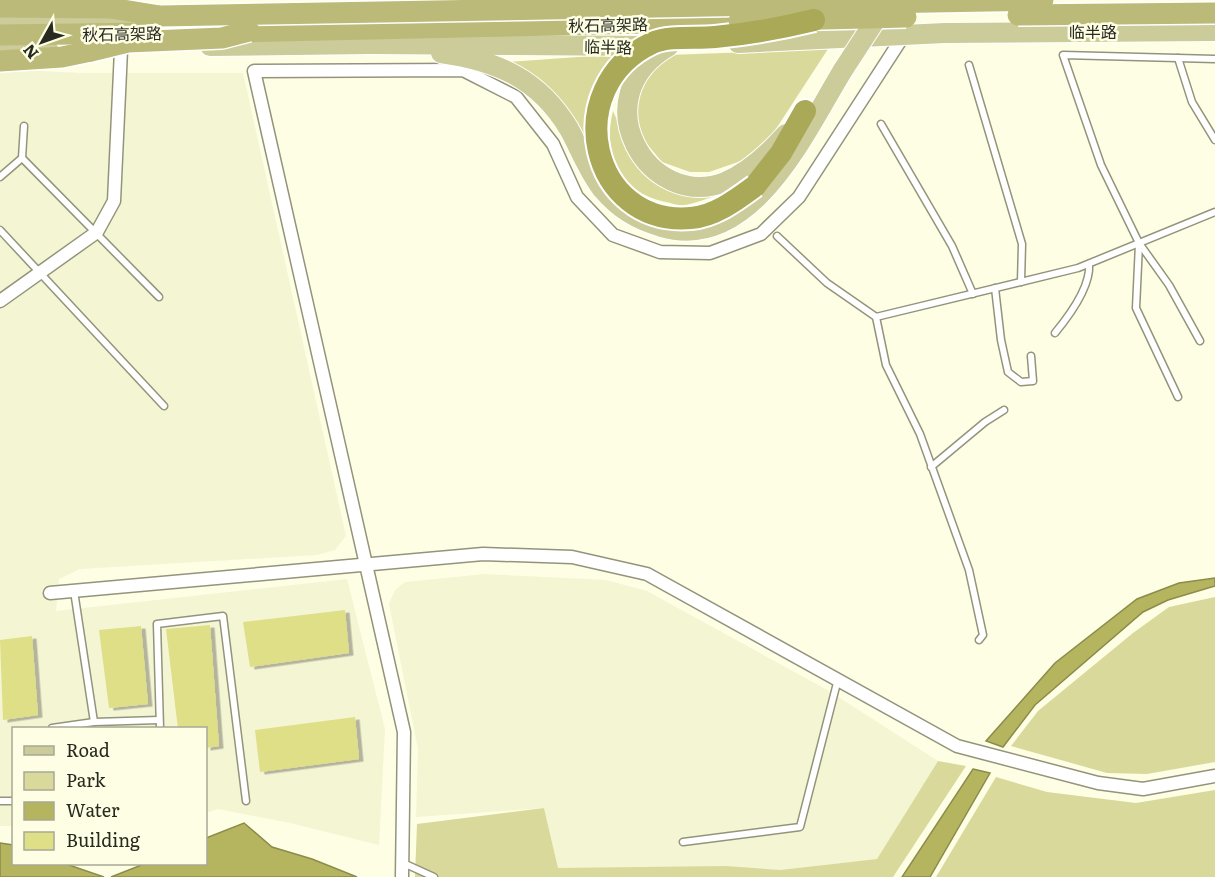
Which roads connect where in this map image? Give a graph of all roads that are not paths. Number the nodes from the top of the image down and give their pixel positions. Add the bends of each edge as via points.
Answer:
1 (499, 0) edge
2 (675, 0) edge
3 (765, 0) edge
4 (873, 0) edge
5 (888, 0) edge
6 (1042, 0) edge
7 (726, 1) edge
8 (0, 7) edge
9 (1215, 13) edge
10 (160, 16) junction
11 (0, 20) edge
12 (813, 20) junction
13 (0, 25) edge
14 (249, 31) junction
15 (1049, 31) junction
16 (1215, 31) edge
17 (0, 35) edge
18 (904, 35) junction
19 (370, 44) junction
20 (669, 46) junction
21 (0, 49) edge
22 (121, 50) junction
23 (1178, 58) junction
24 (1215, 58) edge
25 (0, 61) edge
26 (969, 65) dead end
27 (838, 66) junction
28 (805, 111) junction
29 (881, 124) dead end
30 (24, 126) dead end
31 (1215, 140) edge
32 (22, 158) junction
33 (0, 177) edge
34 (1212, 214) edge
35 (1215, 223) edge
36 (0, 230) edge
37 (97, 232) junction
38 (777, 236) dead end
39 (1139, 243) junction
40 (1089, 264) junction
41 (39, 273) junction
42 (1021, 282) junction
43 (995, 288) junction
44 (973, 294) junction
45 (159, 297) dead end
46 (0, 301) edge
47 (876, 317) junction
48 (1055, 333) dead end
49 (1200, 341) dead end
50 (1031, 356) dead end
51 (1178, 397) dead end
52 (164, 406) dead end
53 (1004, 410) dead end
54 (931, 468) junction
55 (366, 564) junction
56 (74, 591) junction
57 (51, 593) dead end
58 (979, 640) dead end
59 (838, 678) junction
60 (159, 720) junction
61 (94, 722) junction
62 (59, 727) edge
63 (160, 727) edge
64 (1215, 776) edge
65 (246, 801) dead end
66 (683, 842) dead end
67 (401, 862) junction
68 (402, 877) edge
69 (434, 877) edge

1 - 13 main road
2 - 7 main road
3 - 7 main road
4 - 27 main road, bridge
5 - 27 main road, bridge
6 - 10 highway, 秋石高架路, bridge
6 - 15 street
8 - 10 highway via 110,8
9 - 12 highway, 秋石高架路, bridge
10 - 11 highway, 秋石高架路
12 - 14 highway, 秋石高架路, bridge
12 - 28 highway, bridge via 769,31 653,42 621,64 598,104 595,138 599,156 619,189 636,204 674,218 693,218 734,202 755,186 781,153
14 - 17 highway, 秋石高架路, bridge
14 - 25 highway, bridge via 222,38 128,42 62,57
15 - 16 main road, 临半路
15 - 18 main road, 临半路
18 - 20 main road, 临半路
18 - 55 street via 799,197 761,234 710,254 660,252 613,235 577,197 553,144 516,97 463,70 254,70
19 - 20 main road, 临半路
19 - 22 main road, 临半路
19 - 27 main road via 496,64 515,74 540,92 557,111 589,169 618,207 651,224 691,232 729,219 773,182
20 - 28 main road via 637,72 631,88 627,128 635,148 647,161 679,183 723,183 742,174
21 - 22 main road, 临半路
22 - 37 street via 114,201
23 - 24 lane
23 - 31 lane via 1192,102
23 - 39 lane via 1063,55 1101,165
26 - 42 lane via 1022,244
27 - 28 main road
29 - 44 lane via 952,246
30 - 32 lane
32 - 33 lane
32 - 37 lane
34 - 35 lane
34 - 39 lane
36 - 41 lane
37 - 41 street
37 - 45 lane
38 - 47 lane via 828,283
39 - 40 lane
39 - 49 lane via 1169,285
39 - 51 lane via 1136,308
40 - 42 lane
40 - 48 lane via 1089,274
41 - 46 street
41 - 52 lane
42 - 43 lane
43 - 44 lane
43 - 50 lane via 1008,372 1021,382 1033,381
44 - 47 lane
47 - 54 lane via 886,365 920,434
53 - 54 lane
54 - 58 lane via 969,570 983,635
55 - 56 street
55 - 59 street via 483,554 572,557 647,574
55 - 67 street via 404,732
56 - 57 street
56 - 61 lane
59 - 64 street via 957,746 1098,783 1143,789
59 - 66 lane via 800,827
60 - 61 lane
60 - 63 lane
60 - 65 lane via 157,624 224,616
61 - 62 lane
67 - 68 street
67 - 69 lane

